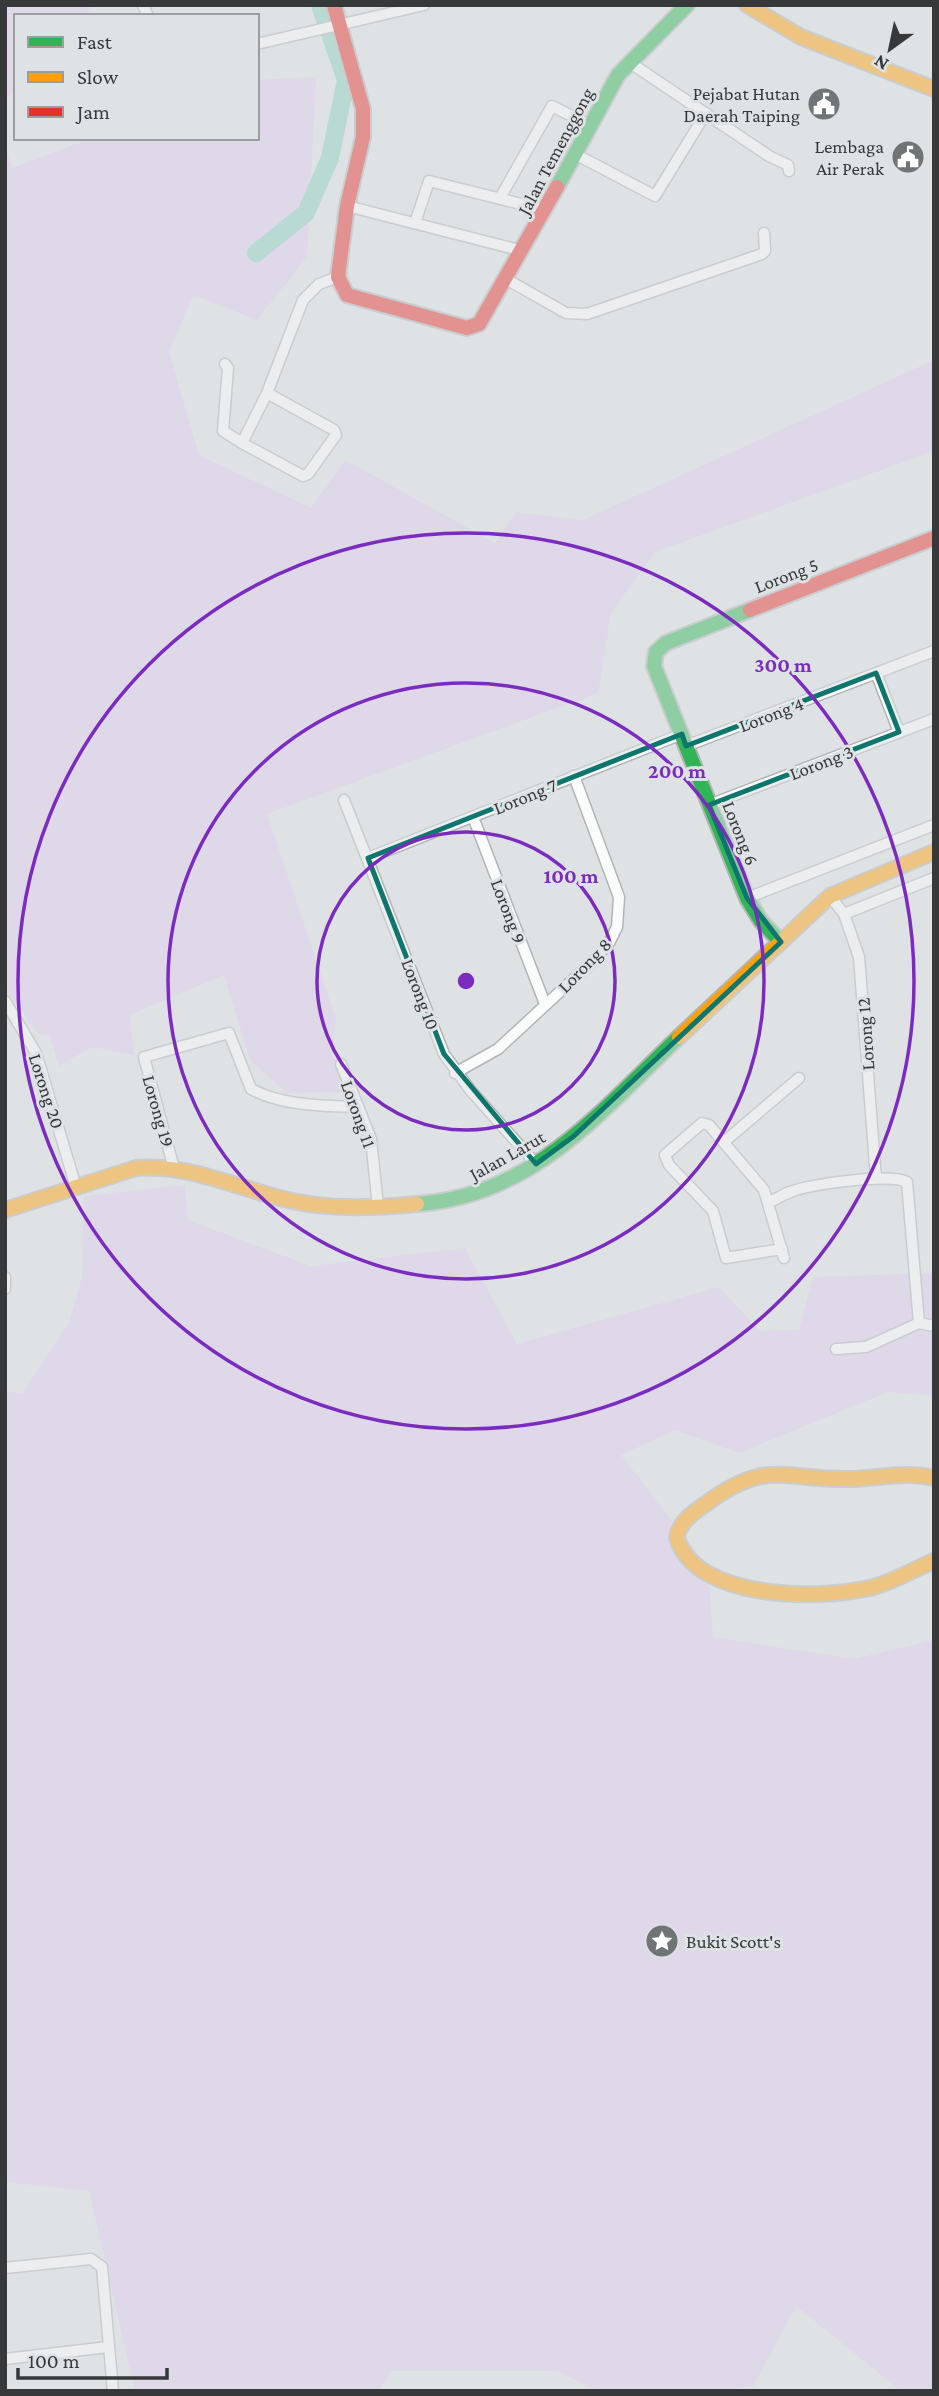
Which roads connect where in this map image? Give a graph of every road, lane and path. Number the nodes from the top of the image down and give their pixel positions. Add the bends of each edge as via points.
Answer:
1 (334, 5) edge
2 (424, 5) edge
3 (687, 5) edge
4 (747, 5) edge
5 (381, 10) edge
6 (342, 25) junction
7 (259, 44) edge
8 (629, 62) junction
9 (934, 89) edge
10 (706, 113) junction
11 (591, 126) junction
12 (575, 154) junction
13 (789, 171) dead end
14 (500, 198) junction
15 (346, 206) junction
16 (545, 209) junction
17 (415, 223) junction
18 (764, 233) dead end
19 (523, 251) junction
20 (506, 279) junction
21 (340, 281) junction
22 (225, 364) dead end
23 (267, 393) junction
24 (242, 443) junction
25 (934, 538) edge
26 (934, 651) edge
27 (656, 652) joint
28 (876, 673) junction
29 (934, 719) edge
30 (899, 732) junction
31 (684, 740) junction
32 (574, 776) junction
33 (344, 800) dead end
34 (709, 805) junction
35 (473, 817) junction
36 (934, 825) edge
37 (934, 852) edge
38 (368, 858) junction
39 (934, 878) edge
40 (830, 896) junction
41 (747, 898) junction
42 (844, 914) junction
43 (780, 942) junction
44 (5, 1001) edge
45 (545, 1004) junction
46 (341, 1064) dead end
47 (455, 1073) junction
48 (799, 1078) dead end
49 (358, 1107) junction
50 (724, 1142) junction
51 (536, 1164) junction
52 (173, 1165) junction
53 (876, 1178) junction
54 (76, 1186) junction
55 (770, 1202) junction
56 (378, 1206) junction
57 (5, 1210) edge
58 (5, 1277) edge
59 (5, 1289) edge
60 (919, 1323) junction
61 (934, 1326) edge
62 (836, 1349) dead end
63 (934, 1478) edge
64 (934, 1561) edge
65 (5, 2268) edge
66 (108, 2347) junction
67 (5, 2360) edge
68 (113, 2391) edge

1 - 6 street
2 - 5 street
3 - 8 street, Jalan Temenggong
4 - 9 street via 802,37
5 - 6 street
6 - 7 street
6 - 15 street via 363,108 363,137
8 - 10 street
8 - 11 street, Jalan Temenggong
10 - 12 street via 655,196
10 - 13 street via 788,165
11 - 12 street, Jalan Temenggong
11 - 14 street via 552,106
12 - 16 street, Jalan Temenggong
14 - 16 street
14 - 17 street via 429,181
15 - 17 street
15 - 21 street
16 - 19 street, Jalan Temenggong
17 - 19 street
18 - 20 street via 762,254 587,314 566,313
19 - 20 street, Jalan Temenggong
20 - 21 street, Jalan Temenggong via 479,324 467,328 348,295
21 - 23 street via 319,284 303,300
22 - 24 street via 223,431
23 - 24 street
23 - 24 street via 327,425 336,435 303,476
25 - 27 street, Lorong 5 via 666,643
26 - 28 street, Lorong 4
27 - 31 street, Lorong 6 via 654,666
28 - 30 street
28 - 31 street, Lorong 4
29 - 30 street, Lorong 3
30 - 34 street, Lorong 3
31 - 32 street, Lorong 7
31 - 34 street, Lorong 6
32 - 35 street, Lorong 7
32 - 45 street, Lorong 8 via 619,897 620,912 609,943
33 - 38 street, Lorong 10
34 - 41 street, Lorong 6
35 - 38 street, Lorong 7
35 - 45 street, Lorong 9
36 - 41 street
37 - 40 street, Jalan Larut
38 - 47 street, Lorong 10
39 - 42 street
40 - 42 street, Lorong 12
40 - 43 street, Jalan Larut
41 - 43 street, Lorong 6
42 - 53 street, Lorong 12 via 859,957
43 - 51 street, Jalan Larut via 575,1136
44 - 54 street, Lorong 20 via 36,1053
45 - 47 street, Lorong 8 via 498,1049
46 - 49 street, Lorong 11
47 - 51 street, Lorong 10
48 - 50 street
49 - 52 street, Lorong 19 via 278,1100 251,1089 229,1033 144,1057
49 - 56 street, Lorong 11 via 375,1157
50 - 55 street
50 - 55 street via 702,1123 665,1158 713,1211 726,1258 783,1254
51 - 56 street, Jalan Larut via 463,1200
52 - 54 street, Jalan Larut via 136,1167
52 - 56 street, Jalan Larut via 305,1205
53 - 55 street via 795,1190
53 - 60 street via 898,1177 907,1182
54 - 57 street, Jalan Larut
58 - 59 street
60 - 61 street
60 - 62 street via 866,1347
63 - 64 street via 922,1473 876,1480 760,1475 708,1502 680,1524 676,1536 701,1569 733,1583 780,1592 861,1590
65 - 66 street via 97,2262 102,2267
66 - 67 street
66 - 68 street

